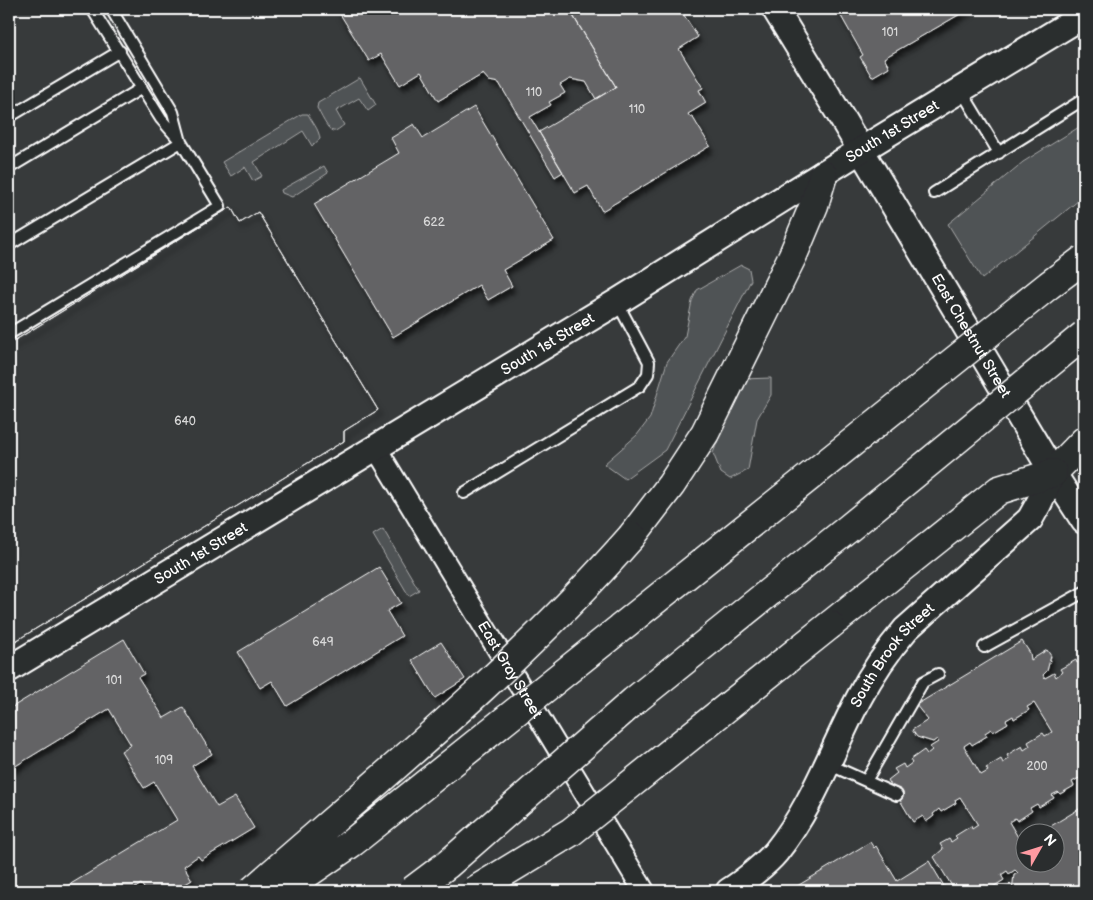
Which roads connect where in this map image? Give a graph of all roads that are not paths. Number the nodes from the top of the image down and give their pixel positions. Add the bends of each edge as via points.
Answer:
1 (92, 9) edge
2 (111, 9) edge
3 (775, 9) edge
4 (1084, 15) edge
5 (120, 51) junction
6 (142, 88) junction
7 (961, 90) junction
8 (1084, 99) edge
9 (9, 117) edge
10 (181, 142) junction
11 (861, 150) junction
12 (999, 153) junction
13 (9, 168) edge
14 (823, 175) junction
15 (934, 194) dead end
16 (9, 246) edge
17 (1084, 260) edge
18 (617, 302) junction
19 (9, 334) edge
20 (1084, 335) edge
21 (1084, 441) edge
22 (376, 448) junction
23 (1053, 473) junction
24 (464, 493) dead end
25 (1084, 521) edge
26 (1084, 592) edge
27 (984, 647) dead end
28 (9, 669) edge
29 (938, 674) dead end
30 (828, 764) junction
31 (866, 782) junction
32 (896, 795) dead end
33 (252, 891) edge
34 (282, 891) edge
35 (412, 891) edge
36 (474, 891) edge
37 (644, 891) edge
38 (730, 891) edge

1 - 5 lane
2 - 10 lane via 173,112
3 - 11 street, East Chestnut Street
4 - 7 street, South 1st Street
5 - 6 lane
5 - 9 lane
6 - 10 lane via 161,119
6 - 13 lane
7 - 11 street, South 1st Street
7 - 12 lane
8 - 12 lane
10 - 16 lane
10 - 19 lane via 220,206
11 - 14 street, South 1st Street
11 - 23 street, East Chestnut Street
12 - 15 lane
14 - 18 street, South 1st Street
14 - 33 main road, bridge via 793,254 705,433 632,536 531,643
17 - 34 main road, bridge via 353,842
18 - 22 street, South 1st Street
18 - 24 lane via 649,362 648,374 640,386
20 - 35 main road, bridge via 634,701 448,864
21 - 23 main road, South Brook Street
22 - 28 street, South 1st Street
22 - 37 street, East Gray Street
23 - 25 street, East Chestnut Street
23 - 30 street, South Brook Street via 1030,519 906,629 888,650 858,699
23 - 36 main road, bridge via 999,490 571,832
26 - 27 lane
29 - 31 lane via 923,682
30 - 31 lane
30 - 38 street, South Brook Street via 812,797 775,853
31 - 32 lane

